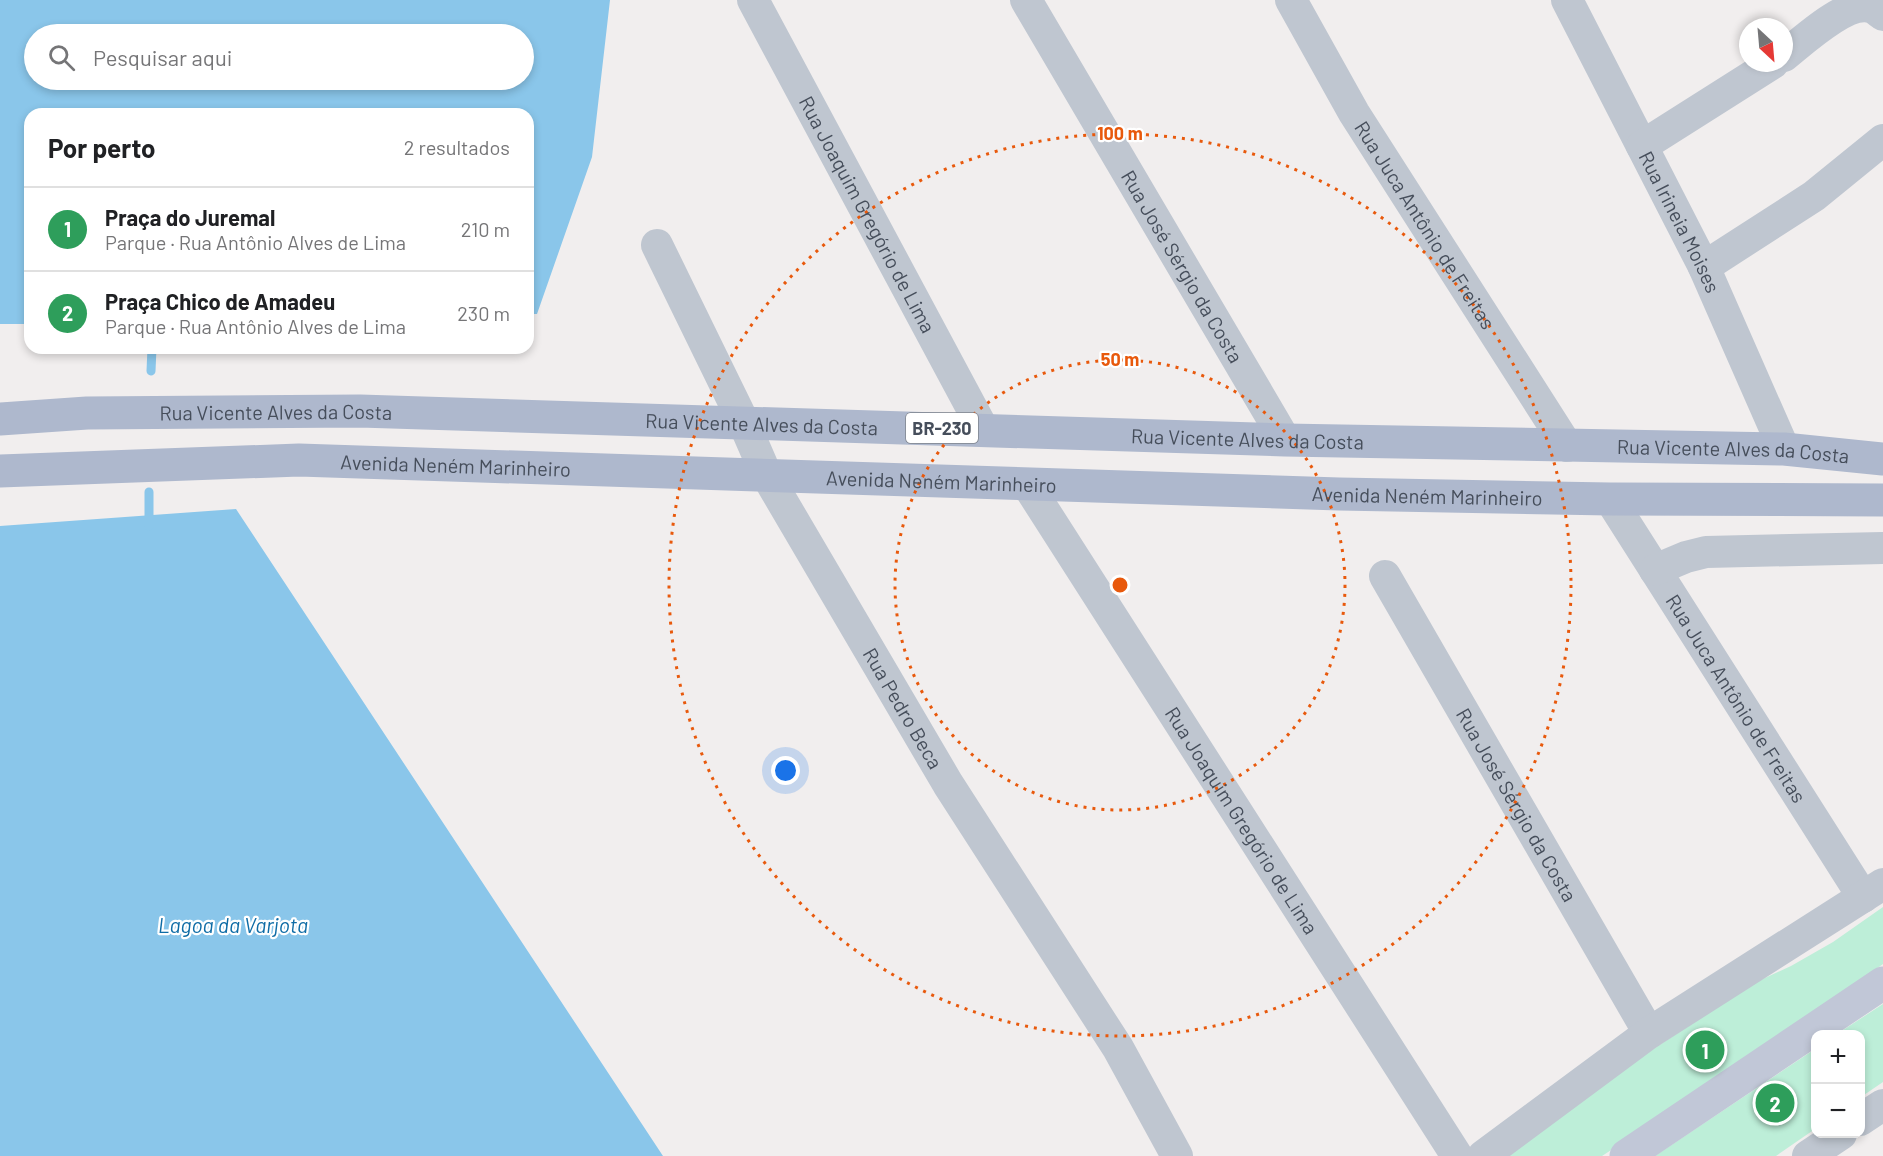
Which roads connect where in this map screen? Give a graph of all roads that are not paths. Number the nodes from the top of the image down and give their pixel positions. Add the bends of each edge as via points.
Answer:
1 (753, 0) edge
2 (1026, 0) edge
3 (1292, 0) edge
4 (1567, 0) edge
5 (1883, 15) edge
6 (1793, 49) edge
7 (1759, 72) edge
8 (1883, 140) edge
9 (1642, 146) junction
10 (657, 244) dead end
11 (1704, 267) junction
12 (0, 419) edge
13 (743, 421) junction
14 (983, 429) junction
15 (1284, 440) junction
16 (1567, 446) junction
17 (1784, 449) junction
18 (1883, 459) edge
19 (0, 471) edge
20 (766, 474) junction
21 (1027, 484) junction
22 (1610, 499) junction
23 (1883, 500) edge
24 (1883, 548) edge
25 (1655, 570) junction
26 (1385, 576) dead end
27 (1873, 891) edge
28 (1883, 982) edge
29 (1649, 1033) junction
30 (1883, 1105) edge
31 (1865, 1117) edge
32 (1835, 1138) edge
33 (1177, 1156) edge
34 (1457, 1156) edge
35 (1483, 1156) edge
36 (1626, 1156) edge
37 (1808, 1156) edge

1 - 14 street, Rua Joaquim Gregório de Lima
2 - 15 street, Rua José Sérgio da Costa
3 - 16 street, Rua Juca Antônio de Freitas via 1354,113
4 - 9 street, Rua Irineia Moises
5 - 6 street via 1871,7 1857,7 1842,13
7 - 9 street
8 - 11 street via 1814,196
9 - 11 street, Rua Irineia Moises
10 - 13 street, Rua Pedro Beca
11 - 17 street, Rua Irineia Moises
12 - 13 main road, Rua Vicente Alves da Costa / BR-230 via 87,413 340,411
13 - 14 main road, Rua Vicente Alves da Costa / BR-230
13 - 20 street, Rua Pedro Beca
14 - 15 main road, Rua Vicente Alves da Costa / BR-230
15 - 16 main road, Rua Vicente Alves da Costa / BR-230
16 - 17 main road, Rua Vicente Alves da Costa / BR-230
17 - 18 main road, Rua Vicente Alves da Costa / BR-230
19 - 20 main road, Avenida Neném Marinheiro via 299,460
20 - 21 main road, Avenida Neném Marinheiro
20 - 33 street, Rua Pedro Beca via 948,784 1118,1048
21 - 22 main road, Avenida Neném Marinheiro
21 - 34 street, Rua Joaquim Gregório de Lima
22 - 23 main road, Avenida Neném Marinheiro
22 - 25 street, Rua Juca Antônio de Freitas
24 - 25 street via 1706,552
25 - 27 street, Rua Juca Antônio de Freitas
26 - 29 street, Rua José Sérgio da Costa
27 - 29 street
28 - 36 main road
29 - 35 street
30 - 31 street
32 - 37 street

